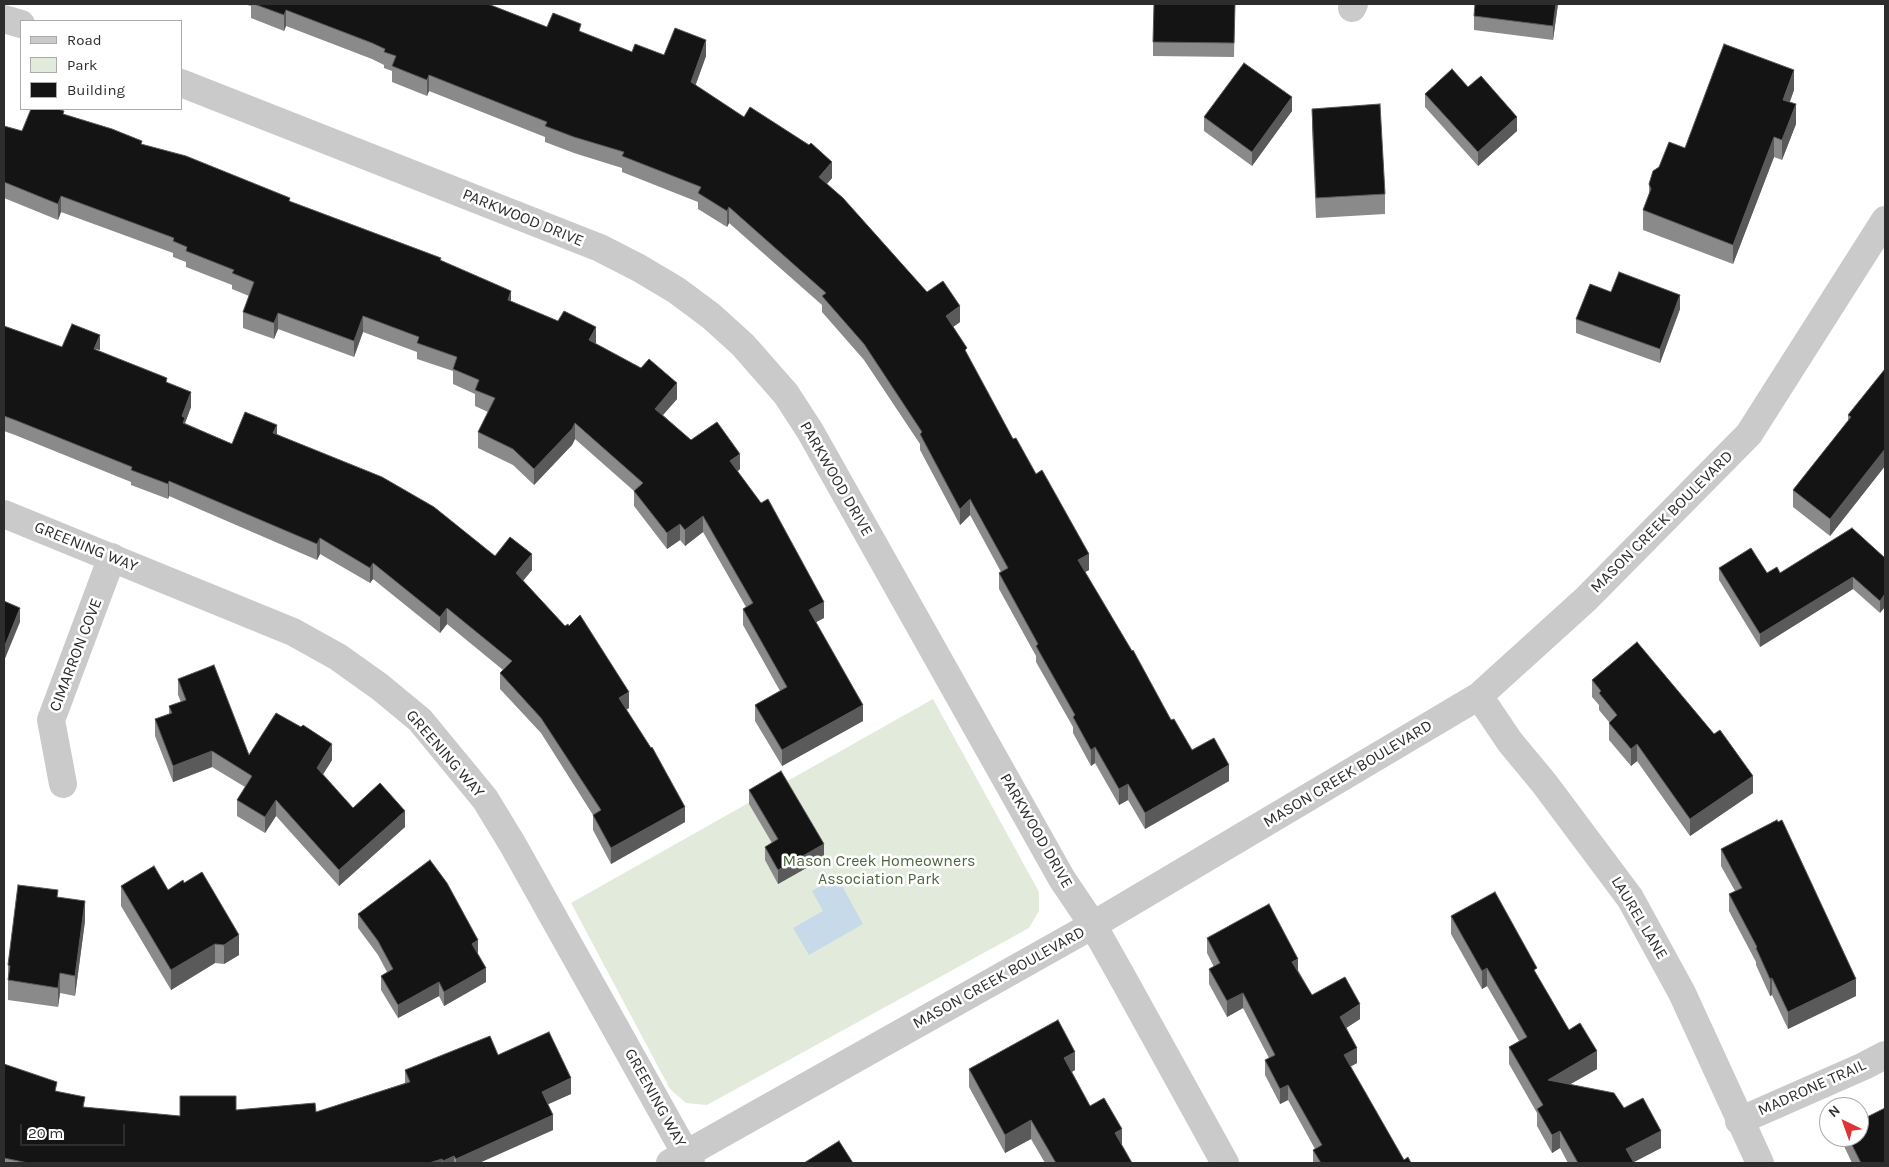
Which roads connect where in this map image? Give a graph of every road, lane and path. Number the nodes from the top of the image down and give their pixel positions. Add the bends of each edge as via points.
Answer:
1 (4, 19) edge
2 (20, 24) edge
3 (182, 83) edge
4 (1885, 220) edge
5 (4, 514) edge
6 (112, 557) junction
7 (1480, 696) junction
8 (63, 784) dead end
9 (1093, 924) junction
10 (1885, 1055) edge
11 (1739, 1121) junction
12 (682, 1160) edge
13 (1225, 1163) edge
14 (1760, 1163) edge

1 - 2 street
3 - 9 street, PARKWOOD DRIVE via 600,248 676,290 743,345 786,394 810,431 1057,870
4 - 7 street, MASON CREEK BOULEVARD via 1749,434 1586,599
5 - 6 street, GREENING WAY
6 - 8 street, CIMARRON COVE via 51,720
6 - 12 street, GREENING WAY via 293,632 338,657 420,720 484,799 508,837
7 - 9 street, MASON CREEK BOULEVARD
7 - 11 street, LAUREL LANE via 1510,742 1630,898 1686,1001
9 - 12 street, MASON CREEK BOULEVARD
9 - 13 street, PARKWOOD DRIVE
10 - 11 street, MADRONE TRAIL
11 - 14 street, LAUREL LANE

